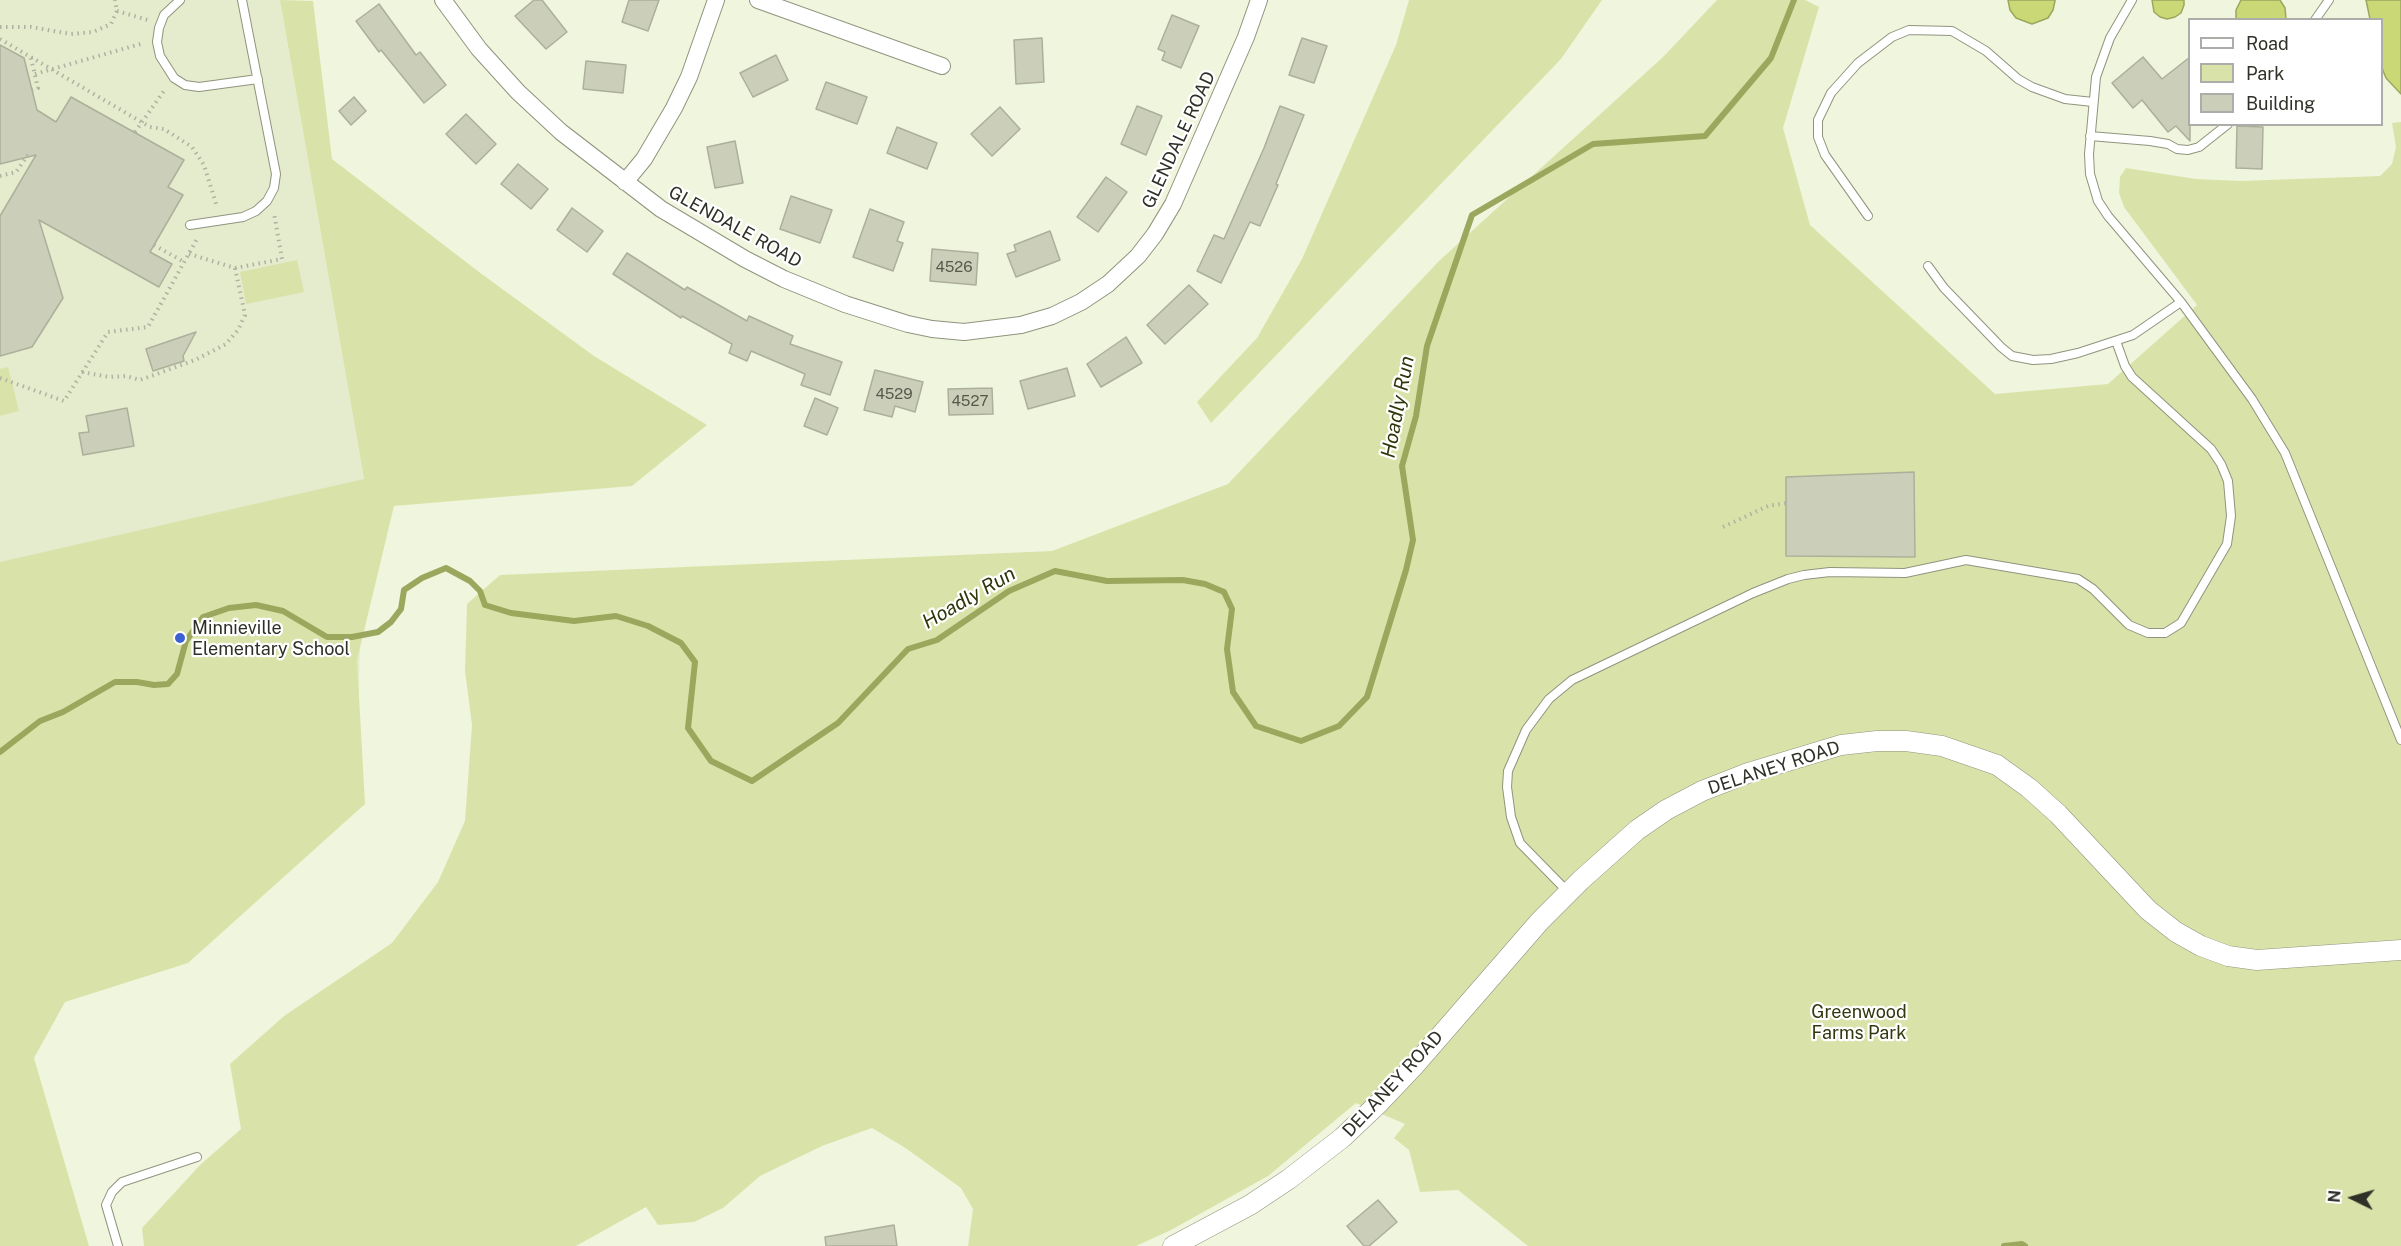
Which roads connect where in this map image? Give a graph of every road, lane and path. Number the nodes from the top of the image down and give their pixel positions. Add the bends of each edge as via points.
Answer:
1 (116, 0) edge
2 (180, 0) edge
3 (242, 0) edge
4 (443, 0) edge
5 (716, 0) edge
6 (758, 0) edge
7 (1259, 0) edge
8 (2132, 0) edge
9 (2329, 0) edge
10 (117, 11) junction
11 (2316, 18) edge
12 (161, 24) junction
13 (0, 27) edge
14 (0, 39) edge
15 (158, 39) junction
16 (31, 58) junction
17 (942, 66) dead end
18 (52, 69) junction
19 (35, 74) junction
20 (258, 79) junction
21 (32, 90) dead end
22 (158, 99) dead end
23 (2093, 102) junction
24 (141, 122) junction
25 (2226, 126) edge
26 (135, 132) dead end
27 (2090, 136) junction
28 (28, 155) dead end
29 (0, 176) edge
30 (625, 182) junction
31 (271, 194) junction
32 (1868, 216) dead end
33 (220, 220) junction
34 (206, 222) junction
35 (190, 225) dead end
36 (154, 245) dead end
37 (189, 254) junction
38 (184, 262) junction
39 (1928, 266) dead end
40 (235, 268) junction
41 (2181, 302) junction
42 (2116, 341) junction
43 (82, 372) junction
44 (0, 378) edge
45 (1786, 503) dead end
46 (1723, 527) dead end
47 (2401, 740) edge
48 (1568, 893) junction
49 (2401, 950) edge
50 (197, 1157) dead end
51 (118, 1246) edge
52 (1173, 1246) edge

1 - 10 path
2 - 12 lane via 164,15
3 - 20 lane
4 - 30 street, GLENDALE ROAD via 479,49 518,92
5 - 30 street via 674,108 644,159
6 - 17 street
7 - 30 street, GLENDALE ROAD via 1178,194 1155,234 1108,284 1081,302 1021,325 964,332 932,329 845,304 745,259 661,209
8 - 23 lane via 2102,59
9 - 11 lane
10 - 12 path
10 - 13 path via 111,24 93,32 71,34 31,27
12 - 15 lane
14 - 16 path
15 - 18 path
15 - 20 lane via 165,67 186,85 215,86
16 - 18 path
16 - 19 path
18 - 19 path
18 - 24 path
19 - 21 path via 38,88
20 - 31 lane via 276,174
22 - 24 path
23 - 27 lane
23 - 32 lane via 2065,99 2032,87 1953,31 1909,30 1892,37 1858,63 1831,93 1818,120 1818,137 1825,155
24 - 26 path
24 - 33 path via 164,129 199,155
25 - 27 lane via 2188,150 2150,141
27 - 41 lane via 2090,174 2098,201
28 - 29 path via 16,172
31 - 33 lane via 256,211
31 - 40 path via 282,259
33 - 34 lane
34 - 35 lane
34 - 37 path
36 - 38 path
37 - 38 path
37 - 40 path
38 - 43 path via 148,327 108,332
39 - 42 lane via 1944,288 2012,356 2051,359
40 - 43 path via 245,315 226,344 140,380
41 - 42 lane via 2133,335
41 - 47 lane via 2252,399 2285,453
42 - 48 lane via 2132,377 2211,449 2228,481 2231,516 2227,544 2181,623 2165,633 2148,633 2129,625 2078,579 1966,560 1905,573 1804,575 1726,605 1572,680 1549,699 1526,730 1508,771 1511,817 1520,843
43 - 44 path via 64,401
45 - 46 path via 1768,506
48 - 49 street, DELANEY ROAD via 1637,830 1702,791 1841,745 1906,741 1942,746 1997,765 2058,814 2148,910 2201,946 2228,956 2257,960
48 - 52 street, DELANEY ROAD via 1414,1066 1342,1138 1250,1204
50 - 51 lane via 122,1182 112,1192 106,1204

